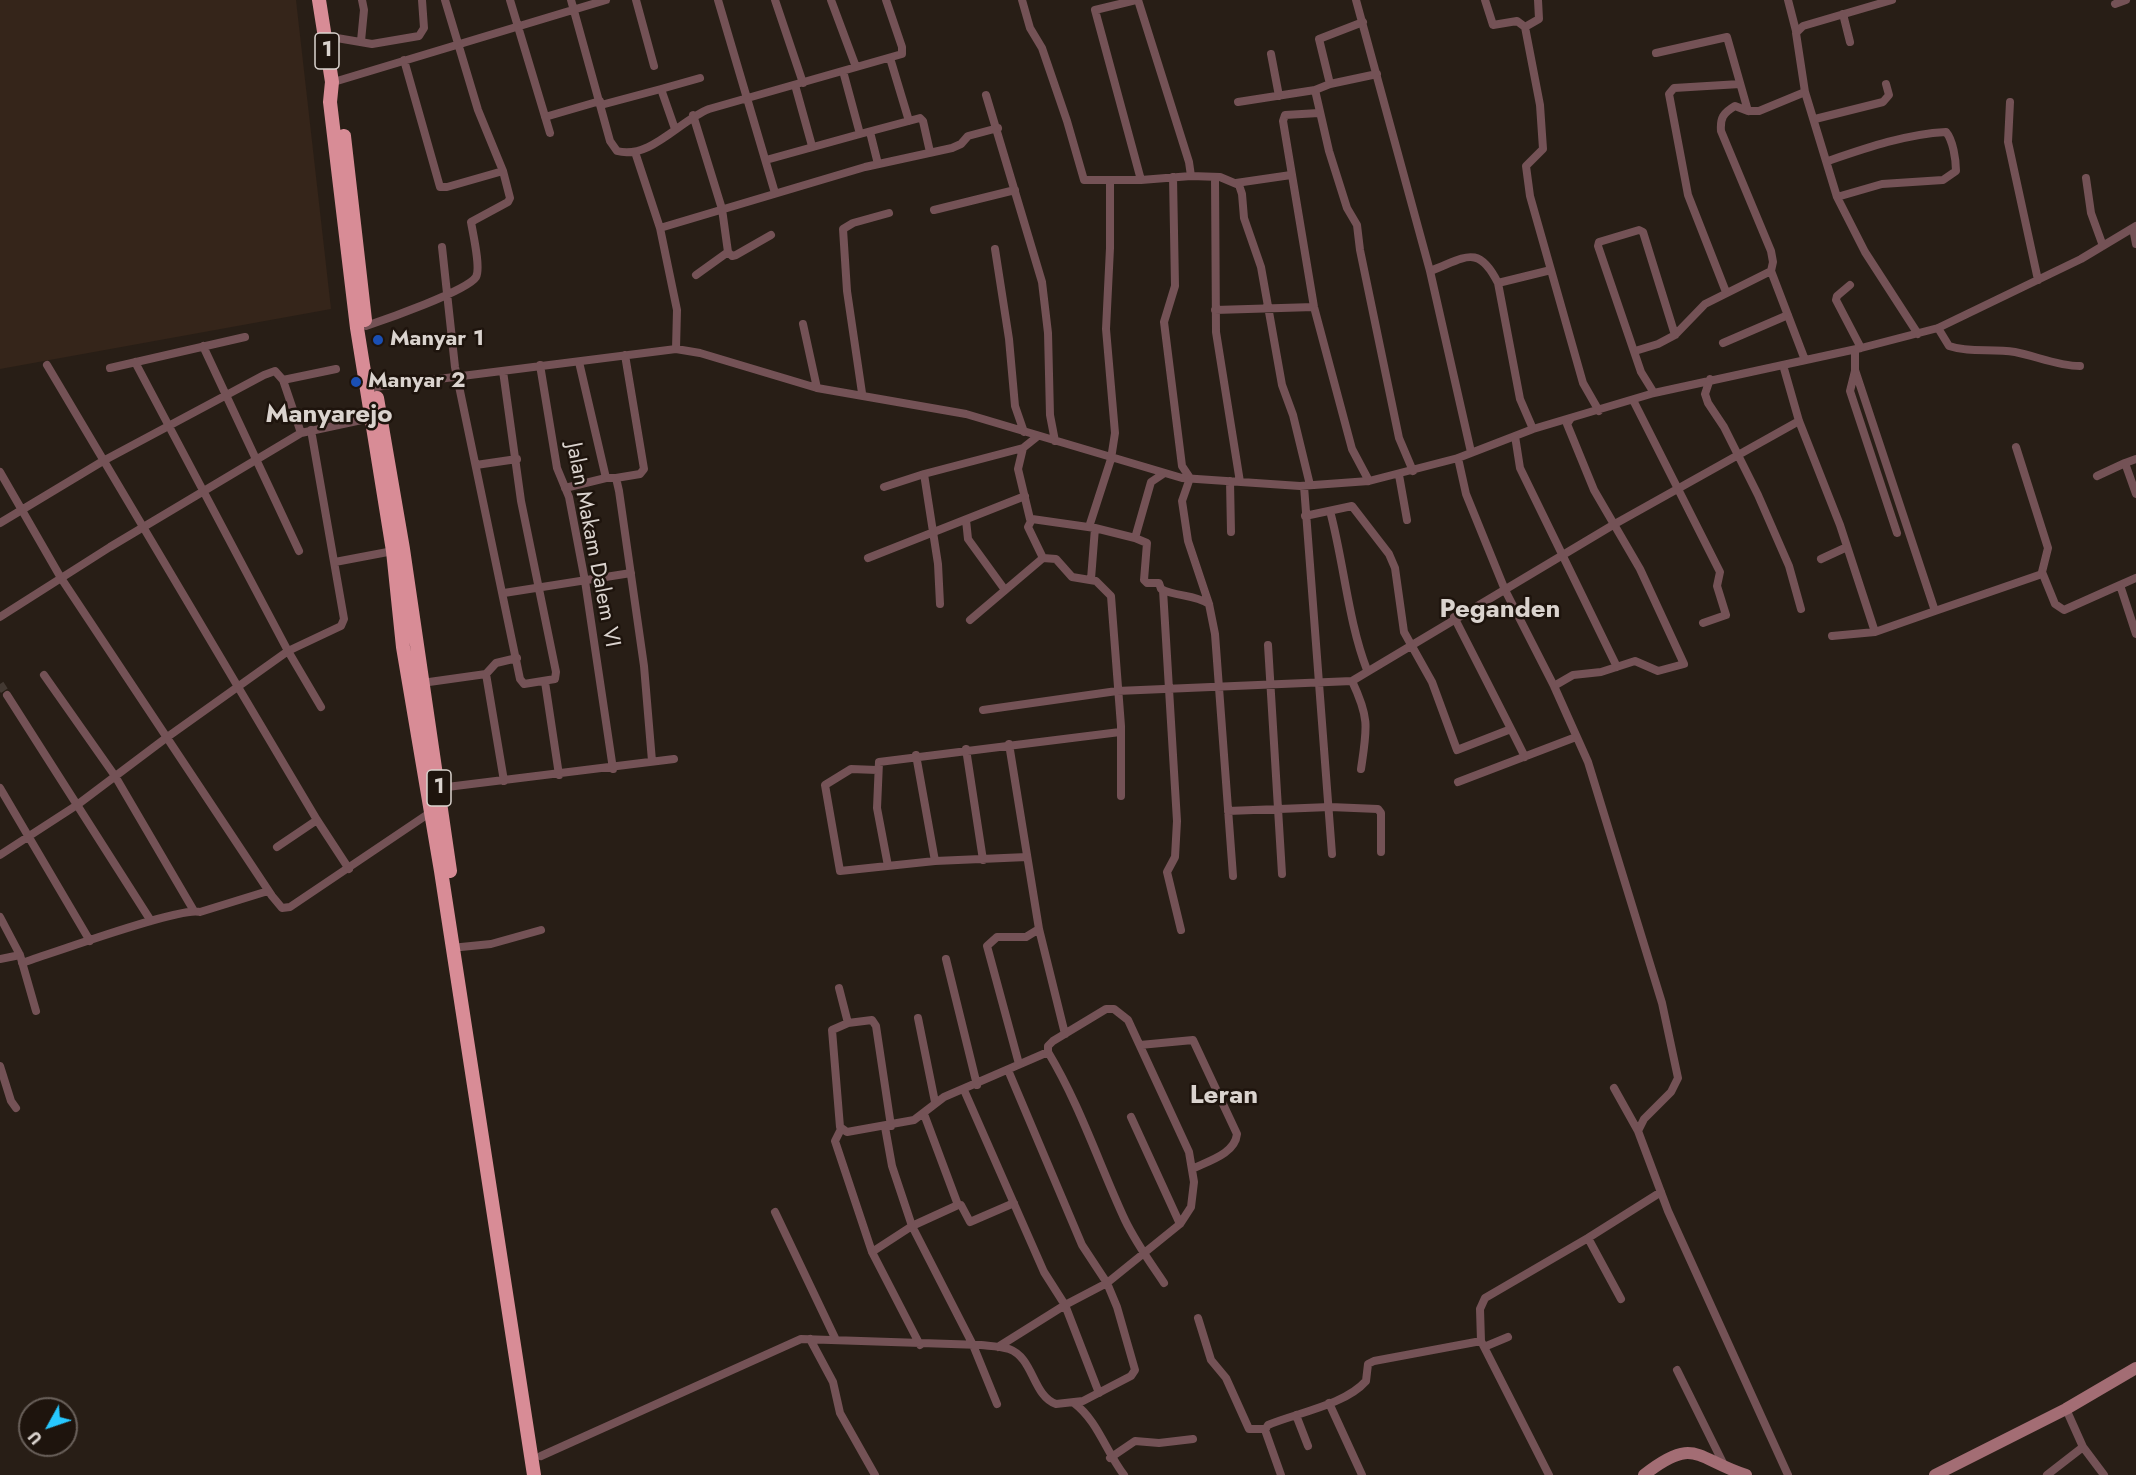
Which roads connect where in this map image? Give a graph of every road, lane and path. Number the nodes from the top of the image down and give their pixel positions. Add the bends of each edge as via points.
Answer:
1 (319, 0) edge
2 (328, 0) edge
3 (362, 0) edge
4 (422, 0) edge
5 (445, 0) edge
6 (510, 0) edge
7 (606, 0) edge
8 (636, 0) edge
9 (718, 0) edge
10 (775, 0) edge
11 (831, 0) edge
12 (886, 0) edge
13 (1022, 0) edge
14 (1137, 0) edge
15 (1356, 0) edge
16 (1485, 0) edge
17 (1538, 0) edge
18 (1788, 0) edge
19 (2126, 0) edge
20 (1887, 1) edge
21 (2115, 4) dead end
22 (573, 5) edge
23 (1843, 14) junction
24 (1363, 22) junction
25 (518, 27) junction
26 (1525, 27) junction
27 (1796, 31) junction
28 (330, 37) junction
29 (362, 41) junction
30 (1850, 42) dead end
31 (457, 45) junction
32 (1656, 53) dead end
33 (1271, 54) dead end
34 (890, 58) junction
35 (404, 60) junction
36 (654, 66) dead end
37 (856, 68) junction
38 (843, 71) junction
39 (1377, 74) junction
40 (700, 78) dead end
41 (337, 81) junction
42 (799, 84) junction
43 (1330, 84) junction
44 (1740, 84) junction
45 (1886, 84) dead end
46 (661, 89) junction
47 (1315, 90) junction
48 (1805, 92) junction
49 (986, 95) dead end
50 (1279, 96) junction
51 (748, 98) junction
52 (1238, 102) dead end
53 (2010, 102) dead end
54 (601, 103) junction
55 (1748, 111) junction
56 (1319, 113) junction
57 (693, 115) junction
58 (545, 117) junction
59 (1815, 119) junction
60 (909, 121) junction
61 (998, 128) junction
62 (675, 129) junction
63 (550, 133) dead end
64 (865, 133) junction
65 (812, 146) junction
66 (635, 152) junction
67 (930, 152) junction
68 (766, 160) junction
69 (1828, 161) junction
70 (878, 164) junction
71 (503, 171) junction
72 (1291, 175) junction
73 (1191, 176) junction
74 (1173, 177) junction
75 (1215, 177) junction
76 (2086, 178) dead end
77 (1141, 180) junction
78 (1110, 181) junction
79 (1236, 183) junction
80 (1015, 190) junction
81 (775, 193) junction
82 (1837, 197) junction
83 (722, 209) junction
84 (934, 210) dead end
85 (889, 213) dead end
86 (2134, 227) edge
87 (660, 228) junction
88 (771, 235) dead end
89 (2136, 244) edge
90 (2103, 246) junction
91 (442, 247) dead end
92 (995, 249) dead end
93 (728, 252) junction
94 (1551, 270) junction
95 (1430, 271) junction
96 (1771, 271) junction
97 (696, 275) dead end
98 (2038, 280) junction
99 (1498, 284) junction
100 (1850, 285) dead end
101 (1726, 292) junction
102 (448, 293) junction
103 (1314, 307) junction
104 (1267, 309) junction
105 (1215, 310) junction
106 (1788, 315) junction
107 (803, 324) dead end
108 (366, 326) junction
109 (1938, 328) junction
110 (1918, 334) junction
111 (1675, 335) junction
112 (245, 337) dead end
113 (1723, 344) dead end
114 (203, 346) junction
115 (676, 349) junction
116 (1858, 349) junction
117 (1635, 351) junction
118 (626, 355) junction
119 (1805, 360) junction
120 (135, 362) junction
121 (579, 362) junction
122 (47, 365) dead end
123 (540, 365) junction
124 (1783, 365) junction
125 (2080, 366) dead end
126 (110, 368) dead end
127 (336, 369) dead end
128 (503, 371) junction
129 (458, 376) junction
130 (1852, 377) junction
131 (1710, 379) junction
132 (283, 380) junction
133 (375, 387) junction
134 (817, 388) junction
135 (862, 393) junction
136 (1653, 393) junction
137 (224, 396) junction
138 (1633, 400) junction
139 (1599, 411) junction
140 (1571, 417) junction
141 (371, 418) junction
142 (1799, 421) junction
143 (168, 426) junction
144 (1868, 427) junction
145 (1533, 429) junction
146 (310, 430) junction
147 (1024, 432) junction
148 (301, 433) junction
149 (1038, 436) junction
150 (1515, 436) junction
151 (1055, 441) junction
152 (2016, 447) dead end
153 (1023, 448) junction
154 (1471, 452) junction
155 (1737, 453) junction
156 (255, 458) junction
157 (1458, 458) junction
158 (517, 459) junction
159 (1111, 459) junction
160 (2136, 459) edge
161 (103, 461) junction
162 (2125, 464) junction
163 (476, 465) junction
164 (1413, 471) junction
165 (0, 472) edge
166 (924, 474) junction
167 (1163, 474) junction
168 (1399, 475) junction
169 (2097, 476) dead end
170 (606, 478) junction
171 (616, 478) junction
172 (1190, 478) junction
173 (1369, 481) junction
174 (1235, 482) junction
175 (1307, 485) junction
176 (884, 487) dead end
177 (565, 488) junction
178 (1676, 489) junction
179 (204, 491) junction
180 (2136, 494) edge
181 (1025, 496) junction
182 (22, 510) junction
183 (1330, 511) junction
184 (1305, 516) junction
185 (1030, 519) junction
186 (966, 520) junction
187 (1407, 520) dead end
188 (0, 524) edge
189 (1613, 525) junction
190 (1092, 527) junction
191 (144, 528) junction
192 (1232, 532) dead end
193 (1897, 532) dead end
194 (934, 533) junction
195 (1135, 538) junction
196 (1847, 546) junction
197 (299, 551) dead end
198 (393, 551) junction
199 (1563, 556) junction
200 (868, 558) dead end
201 (1043, 558) junction
202 (1821, 559) dead end
203 (335, 562) junction
204 (631, 573) junction
205 (2042, 574) junction
206 (61, 578) junction
207 (2136, 578) edge
208 (1091, 579) junction
209 (585, 581) junction
210 (2120, 585) junction
211 (540, 588) junction
212 (1005, 590) junction
213 (1163, 590) junction
214 (1505, 590) junction
215 (504, 593) junction
216 (940, 604) dead end
217 (1209, 604) junction
218 (1801, 609) dead end
219 (1935, 611) junction
220 (0, 617) edge
221 (1454, 617) junction
222 (970, 620) dead end
223 (1703, 623) dead end
224 (1875, 632) junction
225 (2136, 634) edge
226 (1832, 636) dead end
227 (1268, 645) dead end
228 (1411, 645) junction
229 (288, 651) junction
230 (517, 658) junction
231 (1617, 667) junction
232 (1367, 670) junction
233 (486, 674) junction
234 (44, 675) dead end
235 (1352, 681) junction
236 (545, 682) junction
237 (422, 683) junction
238 (1319, 683) junction
239 (238, 686) junction
240 (1219, 686) junction
241 (1269, 686) junction
242 (1554, 686) junction
243 (1169, 688) junction
244 (1117, 691) junction
245 (7, 695) tunnel mouth
246 (321, 708) dead end
247 (983, 710) dead end
248 (1511, 729) junction
249 (1120, 732) junction
250 (1576, 737) junction
251 (166, 738) junction
252 (1009, 744) junction
253 (966, 749) junction
254 (916, 756) junction
255 (1525, 758) junction
256 (674, 759) dead end
257 (652, 761) junction
258 (613, 769) junction
259 (1361, 769) dead end
260 (877, 770) junction
261 (559, 775) junction
262 (115, 776) junction
263 (504, 780) junction
264 (1458, 782) dead end
265 (0, 788) edge
266 (439, 788) junction
267 (1120, 795) dead end
268 (77, 805) junction
269 (1330, 807) junction
270 (1277, 809) junction
271 (430, 812) junction
272 (1228, 812) junction
273 (317, 820) junction
274 (30, 836) junction
275 (277, 847) dead end
276 (1381, 852) dead end
277 (1332, 854) dead end
278 (0, 855) edge
279 (1027, 857) junction
280 (983, 860) junction
281 (935, 861) junction
282 (345, 864) junction
283 (888, 866) junction
284 (1282, 874) dead end
285 (1233, 876) dead end
286 (270, 893) junction
287 (194, 910) junction
288 (0, 917) edge
289 (151, 921) junction
290 (1039, 929) junction
291 (540, 930) dead end
292 (1180, 930) dead end
293 (90, 941) junction
294 (457, 948) junction
295 (0, 959) edge
296 (21, 959) junction
297 (946, 959) dead end
298 (839, 988) dead end
299 (36, 1011) dead end
300 (918, 1018) dead end
301 (848, 1023) junction
302 (1065, 1034) junction
303 (1140, 1045) junction
304 (1048, 1052) junction
305 (1019, 1064) junction
306 (0, 1066) edge
307 (1008, 1070) junction
308 (977, 1085) junction
309 (1614, 1088) dead end
310 (964, 1090) junction
311 (936, 1102) junction
312 (14, 1104) dead end
313 (924, 1114) junction
314 (1131, 1117) dead end
315 (888, 1127) junction
316 (841, 1129) junction
317 (1638, 1131) junction
318 (1192, 1168) junction
319 (1661, 1192) junction
320 (1014, 1203) junction
321 (958, 1205) junction
322 (775, 1212) dead end
323 (1180, 1224) junction
324 (912, 1226) junction
325 (1588, 1239) junction
326 (872, 1252) junction
327 (1143, 1254) junction
328 (1107, 1283) junction
329 (1164, 1283) dead end
330 (1621, 1299) dead end
331 (1065, 1305) junction
332 (1197, 1318) dead end
333 (1508, 1337) dead end
334 (810, 1338) junction
335 (836, 1340) junction
336 (1482, 1344) junction
337 (920, 1345) junction
338 (973, 1345) junction
339 (998, 1347) junction
340 (2136, 1368) edge
341 (1677, 1370) dead end
342 (1099, 1393) junction
343 (1074, 1403) junction
344 (1329, 1403) junction
345 (996, 1404) dead end
346 (2066, 1409) junction
347 (1296, 1415) junction
348 (1265, 1429) junction
349 (1193, 1439) dead end
350 (1308, 1446) dead end
351 (2083, 1447) junction
352 (541, 1456) junction
353 (1110, 1458) junction
354 (1724, 1465) junction
355 (534, 1475) edge
356 (543, 1475) edge
357 (875, 1475) edge
358 (1124, 1475) edge
359 (1281, 1475) edge
360 (1362, 1475) edge
361 (1549, 1475) edge
362 (1644, 1475) edge
363 (1746, 1475) edge
364 (1788, 1475) edge
365 (1935, 1475) edge
366 (2047, 1475) edge
367 (2104, 1475) edge

1 - 141 highway, 1
2 - 28 highway, 1
3 - 29 street
4 - 29 street via 424,28 419,36 392,42
5 - 31 street
6 - 25 street
7 - 22 street
8 - 36 street
9 - 51 street
10 - 42 street
11 - 37 street
12 - 34 street via 903,51
13 - 78 street via 1067,121 1083,179
14 - 73 street
14 - 77 street via 1095,10
15 - 24 street
16 - 26 street via 1492,25 1517,21
17 - 26 street via 1539,19
18 - 27 street
19 - 21 street
20 - 23 street
22 - 25 street
22 - 54 street
23 - 27 street
23 - 30 street
24 - 39 street
24 - 43 street via 1319,39
25 - 31 street
25 - 58 street
26 - 94 street via 1540,105 1543,149 1527,163 1526,175
27 - 48 street
28 - 29 street
28 - 41 highway, 1
31 - 35 street
31 - 71 street
32 - 44 street via 1727,38
33 - 50 street
34 - 37 street
34 - 60 street
35 - 41 street
35 - 71 street via 440,187
37 - 38 street
38 - 42 street
38 - 64 street
39 - 43 street
39 - 95 street
40 - 46 street
41 - 108 highway, 1
42 - 51 street
42 - 65 street
43 - 47 street
44 - 55 street
44 - 101 street via 1674,88 1669,94 1688,195
45 - 59 street via 1889,95 1882,102
46 - 54 street
46 - 62 street
47 - 50 street
47 - 56 street
48 - 55 street via 1759,111
48 - 59 street
49 - 61 street
50 - 52 street
51 - 57 street
51 - 68 street
53 - 98 street via 2008,142
54 - 58 street
54 - 66 street via 614,148
55 - 96 street via 1735,106 1726,111 1720,121 1721,132 1771,251
56 - 72 street via 1283,117
56 - 164 street via 1347,208 1358,225 1399,438
57 - 62 street
57 - 83 street
58 - 63 street
59 - 69 street
60 - 64 street
60 - 67 street via 923,121
61 - 67 street via 970,135 952,148
61 - 80 street
62 - 66 street
64 - 65 street
64 - 70 street
65 - 68 street
66 - 87 street
67 - 70 street
68 - 81 street
69 - 82 street
69 - 82 street via 1914,136 1946,132 1950,136 1956,171 1950,177 1882,184
70 - 81 street
71 - 102 street via 510,200 471,222 476,278
72 - 79 street
72 - 103 street
73 - 74 street
73 - 75 street
74 - 77 street
74 - 172 street via 1175,286 1164,322 1182,466
75 - 79 street
75 - 105 street
76 - 90 street via 2091,213
77 - 78 street
78 - 159 street via 1106,329 1115,422
79 - 104 street via 1259,257
80 - 84 street
80 - 151 street via 1041,282
81 - 83 street
82 - 110 street via 1866,252
83 - 87 street
83 - 93 street
85 - 135 street via 843,229 847,291
86 - 89 street
86 - 90 street
87 - 115 street via 677,310
88 - 93 street via 736,255
90 - 98 street
91 - 102 street
92 - 147 street via 1015,406
93 - 97 street
94 - 99 street
94 - 139 street via 1583,382
95 - 99 street via 1477,257 1490,268
95 - 154 street
96 - 101 street
96 - 106 street
98 - 109 street
99 - 145 street via 1520,399
100 - 116 street via 1836,300
101 - 111 street via 1705,304
102 - 108 street
102 - 129 street
103 - 104 street
103 - 173 street via 1352,449
104 - 105 street
104 - 175 street
105 - 174 street
106 - 113 street
106 - 119 street
107 - 134 street
108 - 133 highway, 1
109 - 110 street
109 - 125 street via 1949,346 1966,351 2015,352
110 - 116 street
111 - 117 street
111 - 117 street via 1643,232 1602,240 1598,246
112 - 114 street
114 - 120 street
114 - 137 street
115 - 118 street
115 - 134 street
116 - 119 street
116 - 130 street
117 - 136 street
118 - 121 street
118 - 171 street via 644,469 640,474
119 - 124 street
120 - 126 street
120 - 143 street
121 - 123 street
121 - 170 street
122 - 161 street
123 - 128 street
123 - 177 street, Jalan Makam Dalem VI via 557,468
124 - 131 street
124 - 142 street
127 - 132 street
128 - 129 street
128 - 158 street
129 - 133 street
129 - 163 street
130 - 144 street
130 - 144 street
131 - 136 street
131 - 155 street via 1708,403
132 - 137 street via 275,371
132 - 148 street
133 - 237 highway, 1 via 404,549
134 - 135 street
135 - 147 street via 966,414
136 - 138 street
137 - 143 street
137 - 156 street
138 - 139 street
138 - 178 street
139 - 140 street
140 - 145 street
140 - 189 street via 1567,424 1581,462
141 - 146 street
141 - 198 highway, 1
142 - 155 street
142 - 196 street
143 - 161 street
143 - 179 street
144 - 193 street
144 - 219 street
145 - 150 street
146 - 148 street
146 - 203 street
147 - 149 street
148 - 156 street
149 - 151 street
149 - 153 street
150 - 154 street
150 - 199 street via 1520,468
151 - 159 street
152 - 205 street via 2048,548
153 - 166 street
153 - 181 street via 1018,475
154 - 157 street
155 - 178 street
155 - 218 street via 1789,566
156 - 179 street
156 - 197 street
157 - 164 street
157 - 214 street via 1466,494
158 - 163 street
158 - 211 street via 521,501
159 - 167 street
159 - 190 street
160 - 162 street
161 - 182 street
161 - 191 street
162 - 169 street
162 - 180 street
163 - 215 street
164 - 168 street
165 - 182 street
166 - 176 street
166 - 194 street
167 - 172 street
167 - 195 street via 1151,482
168 - 173 street
168 - 187 street
170 - 171 street
170 - 177 street
171 - 204 street
172 - 174 street
172 - 217 street via 1182,501 1186,528
173 - 175 street
174 - 175 street
174 - 192 street
175 - 184 street
177 - 209 street, Jalan Makam Dalem VI
178 - 189 street
178 - 223 street via 1720,572 1718,586 1726,615
179 - 191 street
179 - 229 street
181 - 185 street
181 - 186 street
182 - 188 street
182 - 206 street
183 - 184 street
183 - 228 street via 1352,506 1389,554 1395,568 1403,629
183 - 232 street via 1357,642
184 - 238 street
185 - 190 street
185 - 201 street via 1028,526
186 - 194 street
186 - 212 street via 968,539
189 - 199 street
189 - 231 street via 1640,569 1684,664 1658,671 1635,660
190 - 195 street
190 - 208 street
191 - 206 street
191 - 239 street
194 - 200 street
194 - 216 street
195 - 213 street via 1147,543 1144,581 1159,583
196 - 202 street
196 - 224 street
198 - 203 street
198 - 271 highway, 1 via 403,646
199 - 214 street
199 - 231 street
201 - 208 street via 1056,559 1072,577
201 - 212 street
203 - 229 street via 343,623 337,630
204 - 209 street
204 - 257 street
205 - 210 street via 2055,604 2064,610
205 - 219 street
206 - 220 street
206 - 251 street
207 - 210 street
208 - 244 street via 1110,596
209 - 211 street
209 - 258 street, Jalan Makam Dalem VI
210 - 225 street
211 - 215 street
211 - 236 street via 556,677
212 - 222 street
213 - 217 street via 1197,596
213 - 243 street
214 - 221 street
214 - 242 street
215 - 230 street
217 - 240 street
219 - 224 street
221 - 228 street
221 - 248 street
224 - 226 street
227 - 241 street
228 - 232 street
228 - 248 street via 1432,682 1456,749
229 - 239 street
229 - 246 street
230 - 233 street via 495,663
230 - 236 street via 522,683
231 - 242 street via 1573,675
232 - 235 street
233 - 237 street
233 - 263 street
234 - 262 street
235 - 238 street
235 - 259 street via 1368,725
236 - 261 street
237 - 266 highway, 1
238 - 241 street
238 - 269 street
239 - 251 street
239 - 273 street
240 - 241 street
240 - 243 street
240 - 272 street
241 - 270 street
242 - 250 street
243 - 244 street
243 - 292 street via 1177,821 1175,857 1167,872
244 - 247 street
244 - 249 street
245 - 268 street
248 - 255 street
249 - 252 street
249 - 267 street
250 - 255 street
250 - 317 street via 1588,762 1636,915 1678,1072 1674,1088 1644,1119
251 - 262 street
251 - 286 street
252 - 253 street
252 - 279 street
253 - 254 street
253 - 280 street
254 - 260 street via 881,761
254 - 281 street
255 - 264 street
256 - 257 street
257 - 258 street
258 - 261 street
260 - 283 street via 877,808
260 - 283 street via 851,770 825,787 838,869
261 - 263 street
262 - 268 street
262 - 287 street
263 - 266 street
265 - 274 street
266 - 294 highway, 1
268 - 274 street
268 - 289 street
269 - 270 street
269 - 276 street via 1379,809
269 - 277 street
270 - 272 street
270 - 284 street
271 - 282 street
271 - 294 highway, 1
272 - 285 street
273 - 275 street
273 - 282 street
274 - 278 street
274 - 293 street
279 - 280 street
279 - 290 street
280 - 281 street
281 - 283 street
282 - 286 street via 290,907 284,909
286 - 287 street via 200,912
287 - 289 street
288 - 296 street
289 - 293 street
290 - 302 street
290 - 305 street via 1026,937 997,937 987,946
291 - 294 street via 490,944
293 - 296 street
294 - 352 highway, 1
294 - 355 highway, 1
295 - 296 street
296 - 299 street
297 - 308 street
298 - 301 street
300 - 311 street
301 - 315 street via 872,1020 876,1026
301 - 316 street via 832,1030
302 - 303 street via 1096,1013 1114,1010 1128,1020
302 - 304 street via 1050,1043
303 - 318 street via 1189,1152
303 - 318 street via 1193,1040 1236,1134 1236,1143 1230,1149
304 - 305 street
304 - 327 street
305 - 307 street
306 - 312 street
307 - 308 street
307 - 328 street via 1082,1245
308 - 310 street
309 - 317 street
310 - 311 street
310 - 320 street
311 - 313 street
313 - 315 street
313 - 321 street
314 - 323 street
315 - 316 street via 847,1132
315 - 324 street via 892,1166
316 - 326 street via 835,1141
317 - 319 street
318 - 323 street via 1191,1207
319 - 325 street
319 - 364 street
320 - 321 street via 970,1222
320 - 331 street via 1044,1272
321 - 324 street
322 - 335 street
323 - 327 street
324 - 326 street
324 - 338 street
325 - 330 street
325 - 336 street via 1485,1298 1479,1309
326 - 337 street
327 - 328 street
327 - 329 street
328 - 331 street
328 - 342 street via 1135,1370
331 - 339 street
331 - 342 street
332 - 348 street via 1211,1360 1227,1378 1249,1428
333 - 336 street
334 - 335 street
334 - 352 street via 787,1344
334 - 357 street via 833,1382 840,1413
335 - 337 street
336 - 344 street via 1374,1361 1368,1364 1364,1383
336 - 361 street
337 - 338 street
338 - 339 street
338 - 345 street
339 - 343 street via 1022,1357 1050,1401
340 - 346 main road
341 - 354 street
342 - 343 street
343 - 353 street via 1091,1420
344 - 347 street
344 - 360 street
346 - 351 street
346 - 365 main road
347 - 348 street
347 - 350 street
348 - 359 street
349 - 353 street via 1135,1441
351 - 366 street
351 - 367 street
352 - 356 highway, 1
353 - 358 street
354 - 362 main road via 1691,1452 1680,1452
354 - 363 main road

